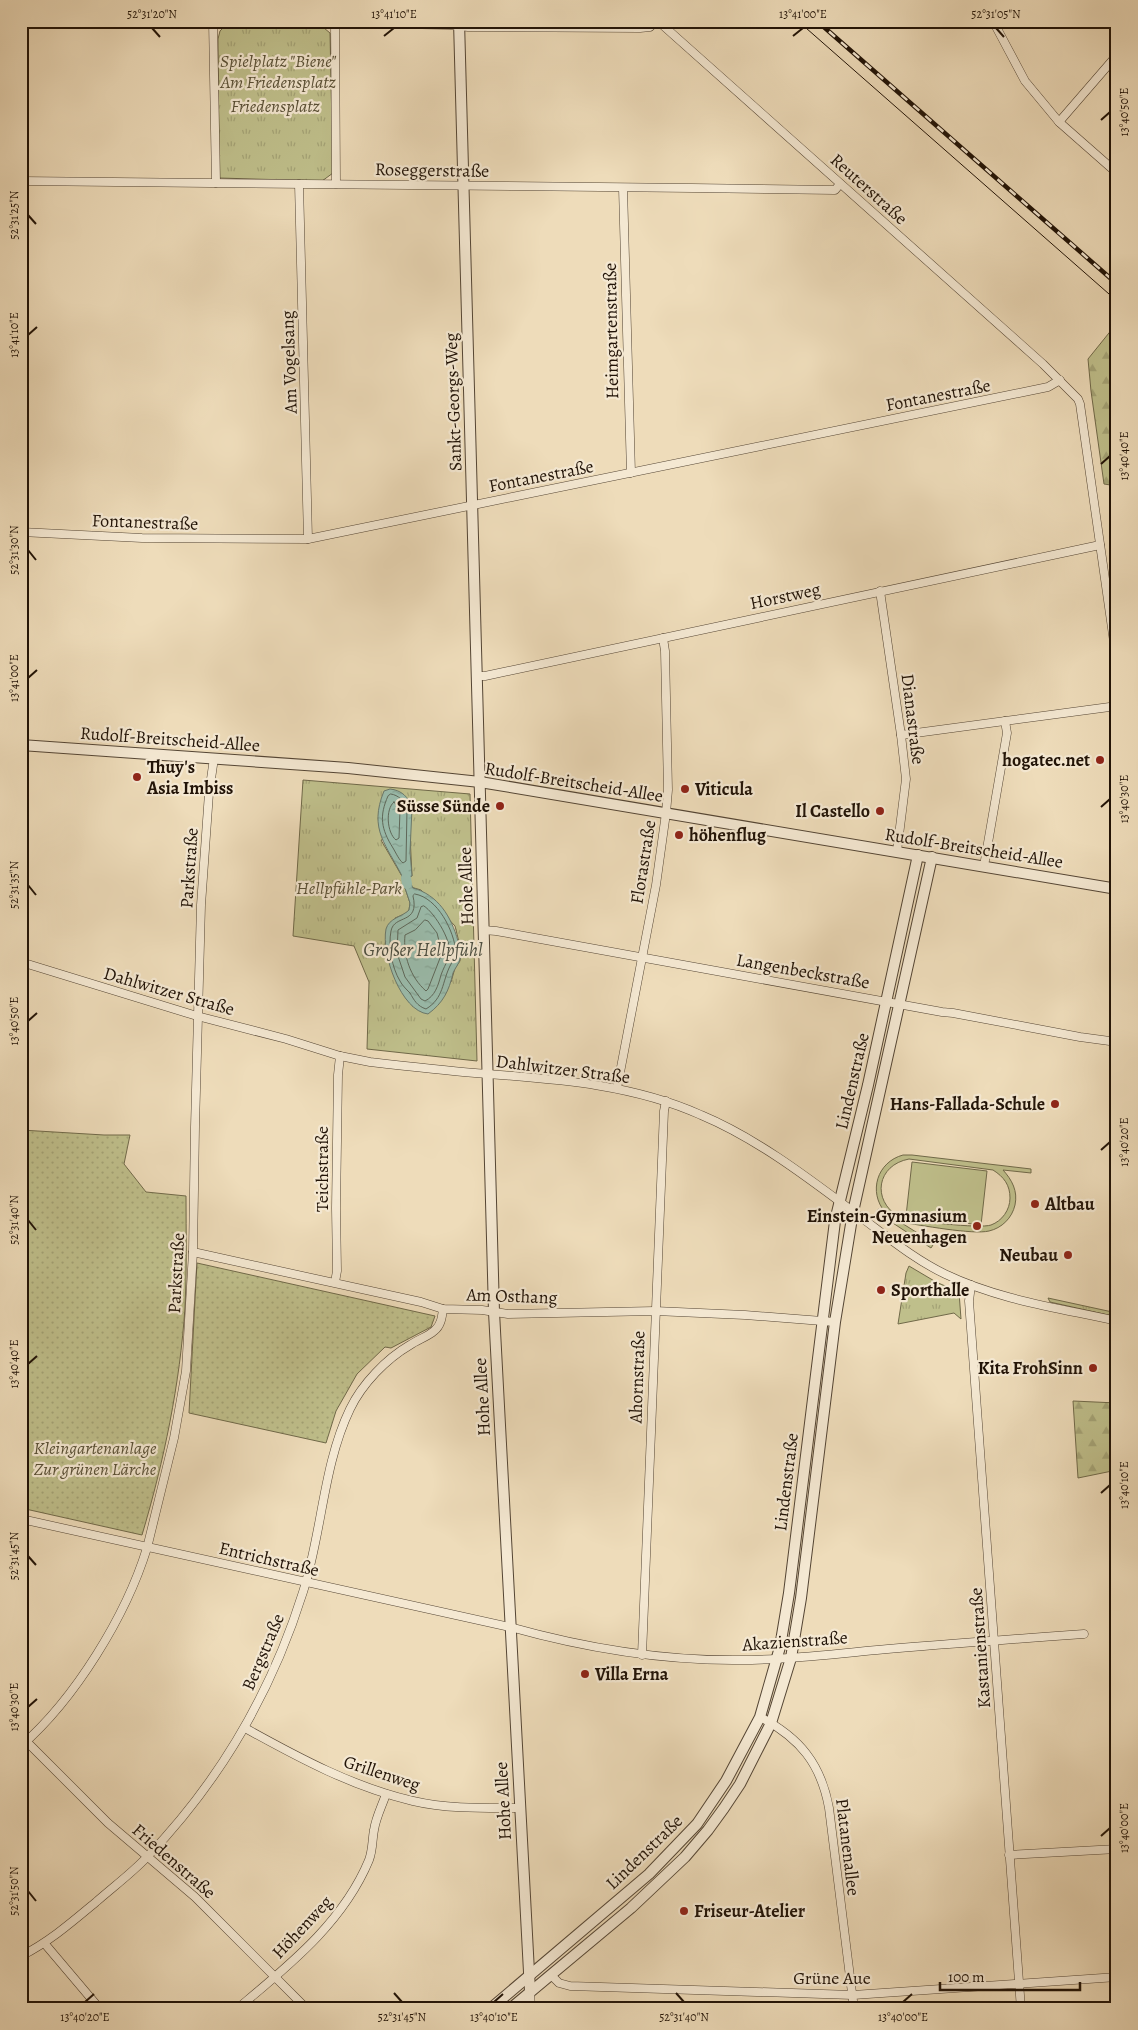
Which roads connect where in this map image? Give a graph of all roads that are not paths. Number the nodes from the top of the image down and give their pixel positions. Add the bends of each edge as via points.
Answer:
1 (213, 21) edge
2 (220, 21) edge
3 (657, 21) edge
4 (993, 21) edge
5 (460, 23) edge
6 (334, 24) junction
7 (1117, 55) edge
8 (1059, 122) junction
9 (1117, 173) edge
10 (21, 181) edge
11 (216, 183) junction
12 (299, 184) junction
13 (336, 184) junction
14 (840, 184) junction
15 (464, 186) junction
16 (623, 188) junction
17 (1060, 380) junction
18 (631, 473) junction
19 (472, 505) junction
20 (21, 532) edge
21 (308, 539) junction
22 (1100, 545) junction
23 (880, 591) junction
24 (663, 638) junction
25 (1117, 664) edge
26 (477, 676) junction
27 (1117, 706) edge
28 (1005, 721) junction
29 (902, 735) junction
30 (21, 745) edge
31 (214, 758) junction
32 (480, 782) junction
33 (666, 813) junction
34 (897, 852) junction
35 (918, 855) junction
36 (932, 857) junction
37 (984, 866) junction
38 (1117, 889) edge
39 (483, 930) junction
40 (642, 957) junction
41 (21, 962) edge
42 (886, 1002) junction
43 (900, 1004) junction
44 (197, 1016) junction
45 (1117, 1042) edge
46 (340, 1056) junction
47 (488, 1074) junction
48 (617, 1088) junction
49 (666, 1101) junction
50 (840, 1202) junction
51 (853, 1212) junction
52 (193, 1252) junction
53 (335, 1282) junction
54 (971, 1285) junction
55 (443, 1309) junction
56 (655, 1311) junction
57 (494, 1312) junction
58 (823, 1320) junction
59 (1117, 1321) edge
60 (836, 1322) junction
61 (21, 1519) edge
62 (147, 1548) junction
63 (306, 1582) junction
64 (510, 1628) junction
65 (1084, 1634) dead end
66 (994, 1640) junction
67 (642, 1654) junction
68 (791, 1658) junction
69 (777, 1660) junction
70 (760, 1717) junction
71 (771, 1723) junction
72 (245, 1728) junction
73 (23, 1741) edge
74 (386, 1794) junction
75 (519, 1808) junction
76 (1117, 1849) edge
77 (1009, 1855) junction
78 (148, 1856) junction
79 (45, 1944) junction
80 (21, 1956) edge
81 (529, 1975) junction
82 (551, 1975) junction
83 (1117, 1977) edge
84 (274, 1978) junction
85 (1019, 1983) junction
86 (530, 1991) junction
87 (852, 1995) junction
88 (100, 2009) edge
89 (237, 2009) edge
90 (307, 2009) edge
91 (490, 2009) edge
92 (510, 2009) edge
93 (531, 2009) edge
94 (854, 2009) edge
95 (1021, 2009) edge

1 - 11 street
2 - 6 street
3 - 5 street via 650,27 640,28 468,27
3 - 14 street, Reuterstraße
4 - 8 street via 1025,81
5 - 6 street
5 - 15 street, Sankt-Georgs-Weg
6 - 13 street
7 - 8 street
8 - 9 street
10 - 11 street, Roseggerstraße
11 - 12 street, Roseggerstraße
12 - 13 street, Roseggerstraße
12 - 21 street, Am Vogelsang
13 - 15 street, Roseggerstraße
14 - 16 street, Roseggerstraße via 830,191
14 - 17 street, Reuterstraße
15 - 16 street, Roseggerstraße
15 - 19 street, Sankt-Georgs-Weg
16 - 18 street, Heimgartenstraße
17 - 18 street, Fontanestraße via 1048,388
17 - 22 street, Reuterstraße via 1080,404
18 - 19 street, Fontanestraße
19 - 21 street, Fontanestraße
19 - 26 street, Sankt-Georgs-Weg
20 - 21 street, Fontanestraße via 142,538
22 - 23 street, Horstweg
22 - 25 street, Reuterstraße
23 - 24 street, Horstweg
23 - 29 street, Dianastraße
24 - 26 street, Horstweg
24 - 33 street, Florastraße via 666,651
26 - 32 street, Sankt-Georgs-Weg
27 - 28 street
28 - 29 street
28 - 37 street via 1007,733
29 - 34 street, Dianastraße via 905,793
30 - 31 street, Rudolf-Breitscheid-Allee
31 - 32 street, Rudolf-Breitscheid-Allee
31 - 44 street, Parkstraße via 208,793
32 - 33 street, Rudolf-Breitscheid-Allee
32 - 39 street, Hohe Allee
33 - 34 street, Rudolf-Breitscheid-Allee
33 - 40 street, Florastraße
34 - 35 street, Rudolf-Breitscheid-Allee
35 - 36 street, Rudolf-Breitscheid-Allee
35 - 42 street, Lindenstraße
36 - 37 street, Rudolf-Breitscheid-Allee
36 - 43 street, Lindenstraße
37 - 38 street, Rudolf-Breitscheid-Allee
39 - 40 street, Langenbeckstraße
39 - 47 street, Hohe Allee
40 - 42 street, Langenbeckstraße
40 - 48 street, Florastraße
41 - 44 street, Dahlwitzer Straße
42 - 43 street, Langenbeckstraße
42 - 50 street, Lindenstraße
43 - 45 street, Langenbeckstraße
43 - 51 street, Lindenstraße
44 - 46 street, Dahlwitzer Straße
44 - 52 street, Parkstraße
46 - 47 street, Dahlwitzer Straße
46 - 53 street, Teichstraße
47 - 48 street, Dahlwitzer Straße
47 - 57 street, Hohe Allee
48 - 49 street, Dahlwitzer Straße
49 - 50 street, Dahlwitzer Straße via 701,1114 748,1140
49 - 56 street, Ahornstraße
50 - 51 street, Dahlwitzer Straße
50 - 58 street, Lindenstraße via 830,1250
51 - 54 street, Dahlwitzer Straße via 928,1265
51 - 60 street, Lindenstraße
52 - 53 street, Am Osthang
52 - 62 street, Parkstraße via 181,1404
53 - 55 street, Am Osthang
54 - 59 street, Dahlwitzer Straße via 1042,1306
54 - 66 street, Kastanienstraße via 969,1301
55 - 57 street, Am Osthang
55 - 63 street, Bergstraße via 436,1330 408,1345 375,1373 350,1409 338,1439
56 - 57 street, Am Osthang
56 - 58 street, Am Osthang
56 - 67 street, Ahornstraße
57 - 64 street, Hohe Allee
58 - 60 street, Am Osthang
58 - 69 street, Lindenstraße via 789,1593
60 - 68 street, Lindenstraße via 802,1598
61 - 62 street, Entrichstraße
62 - 63 street, Entrichstraße
62 - 73 street, Parkstraße via 120,1614 95,1656 63,1701
63 - 64 street, Entrichstraße
63 - 72 street, Bergstraße via 270,1678
64 - 67 street, Akazienstraße via 582,1645
64 - 75 street, Hohe Allee
65 - 66 street, Akazienstraße
66 - 68 street, Akazienstraße
66 - 77 street, Kastanienstraße
67 - 69 street, Akazienstraße
68 - 69 street, Akazienstraße
68 - 71 street, Lindenstraße
69 - 70 street, Lindenstraße
70 - 71 street, Platanenallee
70 - 81 street, Lindenstraße via 718,1794 677,1847
71 - 82 street, Lindenstraße via 740,1784 708,1830 657,1884
71 - 87 street, Platanenallee via 808,1755 817,1767 826,1793
72 - 74 street, Grillenweg via 315,1766
72 - 78 street, Bergstraße via 202,1793
73 - 78 street, Friedenstraße via 108,1823
74 - 75 street, Grillenweg via 414,1802 471,1808
74 - 84 street, Höhenweg via 377,1816 374,1847 349,1898 324,1931
75 - 81 street, Hohe Allee
76 - 77 street
77 - 85 street, Kastanienstraße
78 - 79 street, Bergstraße
78 - 84 street, Friedenstraße via 194,1896
79 - 80 street, Bergstraße
79 - 88 street
81 - 86 street, Hohe Allee
81 - 91 street, Lindenstraße
82 - 86 street, Lindenstraße
82 - 87 street, Grüne Aue via 559,1983 570,1986
83 - 85 street, Grüne Aue
84 - 89 street, Höhenweg
84 - 90 street, Friedenstraße
85 - 87 street, Grüne Aue
85 - 95 street, Kastanienstraße
86 - 92 street, Lindenstraße
86 - 93 street, Hohe Allee
87 - 94 street, Platanenallee

